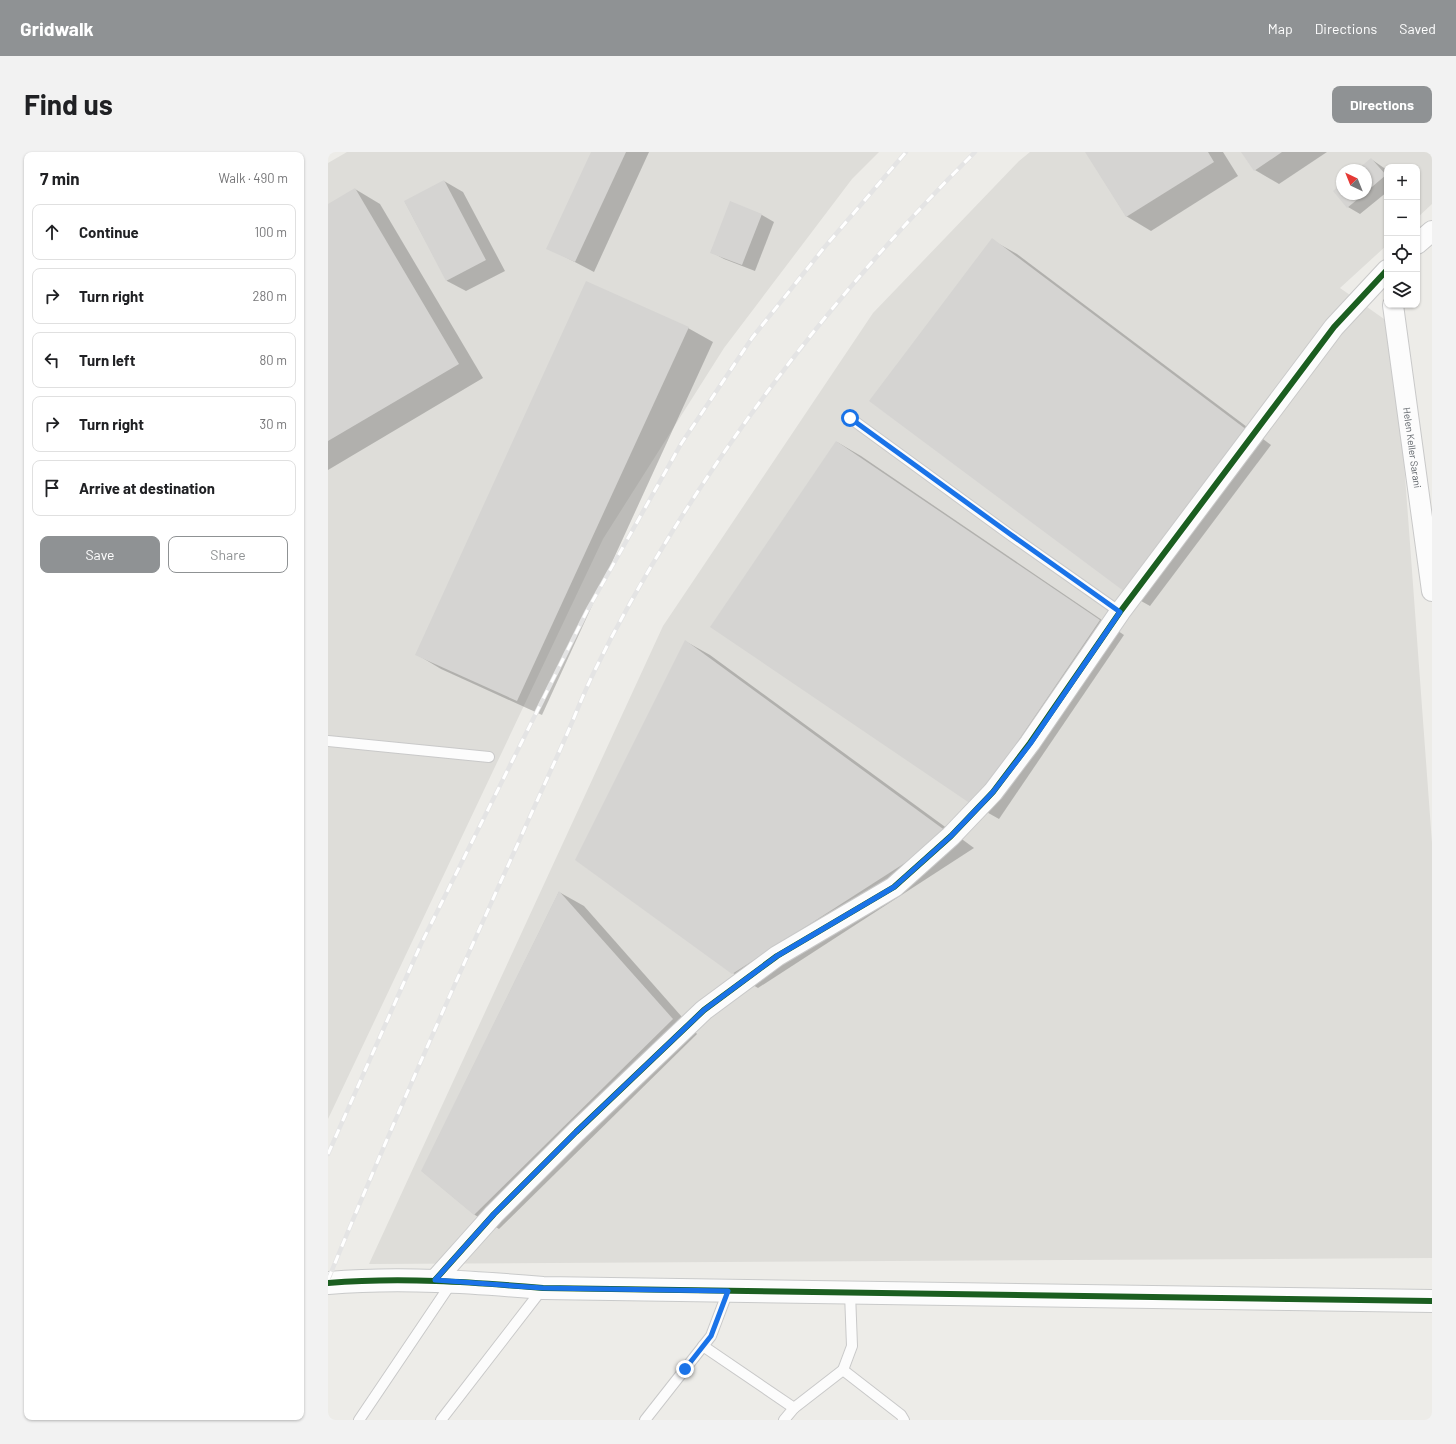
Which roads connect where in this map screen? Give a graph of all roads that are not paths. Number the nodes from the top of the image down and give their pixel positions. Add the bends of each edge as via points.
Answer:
1 (1432, 231) edge
2 (1420, 241) edge
3 (1385, 272) edge
4 (1393, 308) edge
5 (850, 418) dead end
6 (1432, 591) edge
7 (1120, 612) junction
8 (328, 741) edge
9 (489, 758) dead end
10 (444, 1280) junction
11 (328, 1283) edge
12 (543, 1288) junction
13 (728, 1291) junction
14 (850, 1292) junction
15 (1432, 1301) edge
16 (703, 1346) junction
17 (843, 1370) junction
18 (794, 1408) junction
19 (359, 1420) edge
20 (441, 1420) edge
21 (645, 1420) edge
22 (784, 1420) edge
23 (904, 1420) edge

1 - 2 street
3 - 7 street via 1334,327
4 - 6 street, Helen Keller Sarani
5 - 7 lane
7 - 10 street via 1030,744 993,792 951,836 894,887 777,956 704,1010 494,1214
8 - 9 lane
10 - 11 street via 374,1279
10 - 12 street
10 - 19 lane
12 - 13 street
12 - 20 lane
13 - 14 street
13 - 16 lane via 711,1336
14 - 15 street
14 - 17 lane via 852,1346
16 - 18 lane
16 - 21 lane
17 - 18 lane
17 - 23 lane
18 - 22 lane

